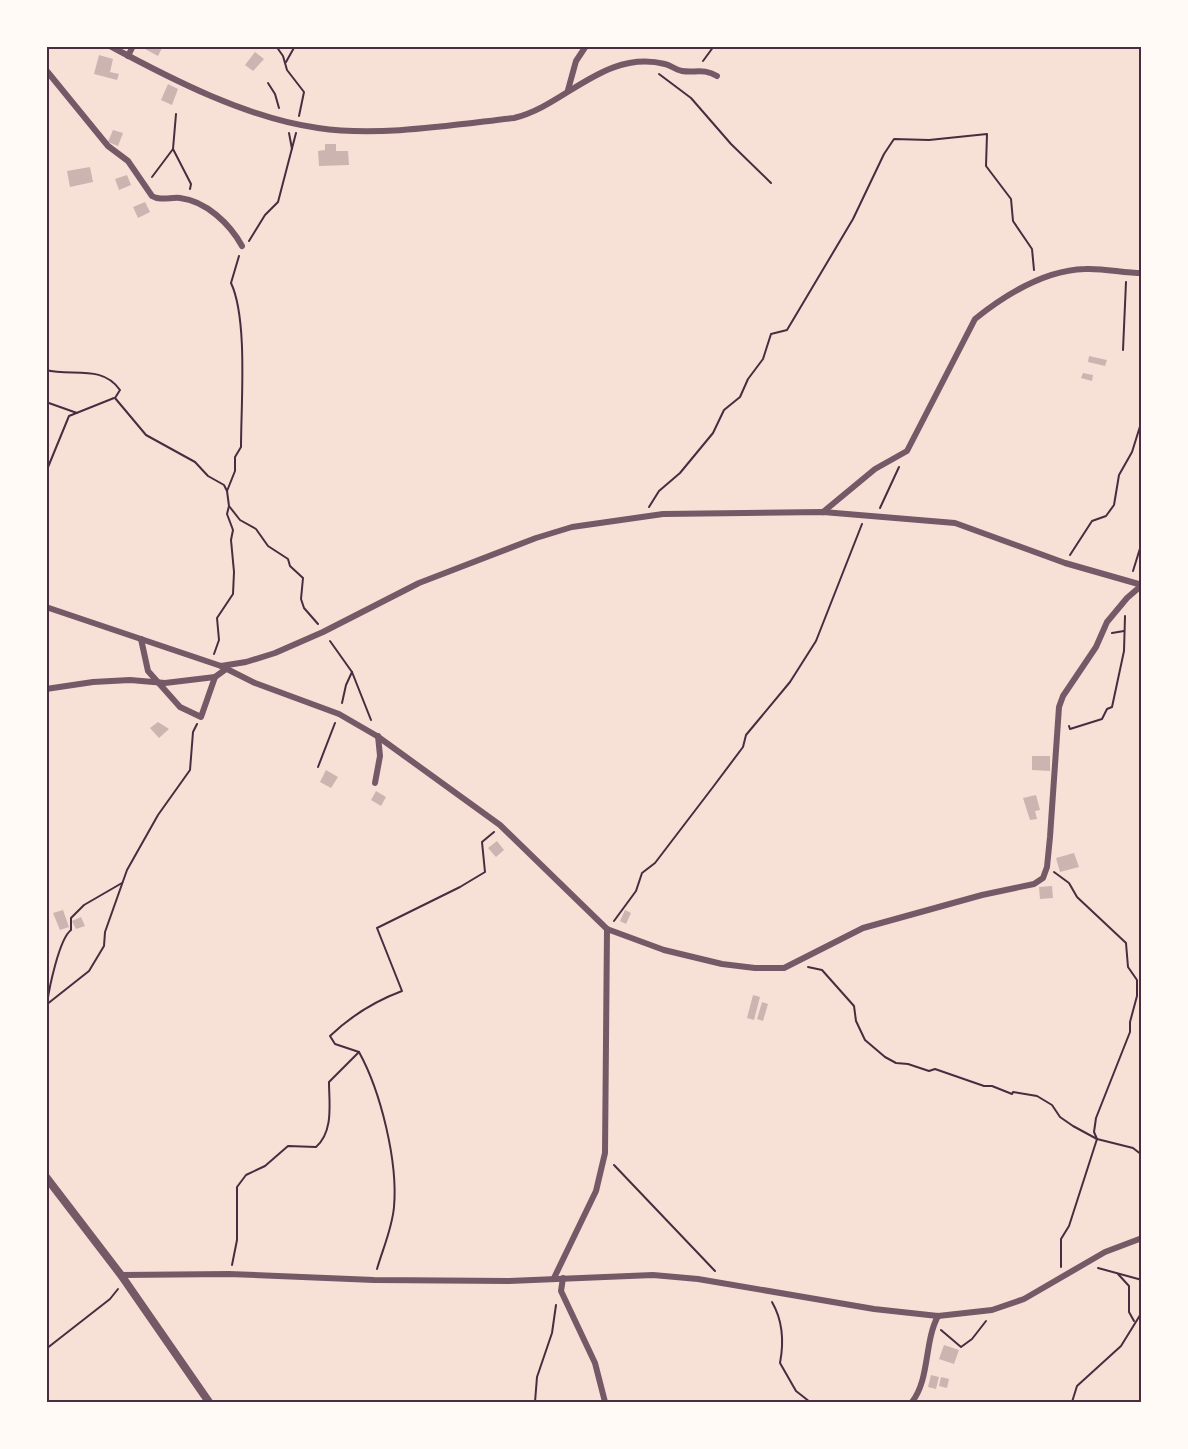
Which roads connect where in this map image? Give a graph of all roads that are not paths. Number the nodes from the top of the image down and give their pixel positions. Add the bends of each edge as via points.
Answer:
1 (110, 46) edge
2 (133, 46) edge
3 (586, 46) edge
4 (128, 56) junction
5 (46, 70) edge
6 (717, 76) dead end
7 (568, 90) junction
8 (242, 246) road end
9 (1142, 273) edge
10 (823, 512) junction
11 (1142, 585) edge
12 (46, 607) edge
13 (141, 639) junction
14 (224, 668) junction
15 (215, 677) junction
16 (158, 683) junction
17 (46, 688) edge
18 (377, 736) junction
19 (375, 783) dead end
20 (607, 929) junction
21 (46, 1178) edge
22 (1142, 1238) edge
23 (122, 1275) junction
24 (554, 1278) junction
25 (562, 1278) junction
26 (938, 1316) junction
27 (209, 1402) edge
28 (604, 1402) edge
29 (912, 1402) edge

1 - 4 street
2 - 4 street
3 - 7 street via 576,62
4 - 7 street via 228,104 323,129 381,129 514,118
5 - 8 street via 156,198 190,200 222,220
6 - 7 street via 705,70 682,71 667,64 650,63 610,69
9 - 10 street via 1068,270 1035,282 991,307 975,319 907,451 875,469
10 - 11 street via 954,523 1065,563
10 - 14 street via 642,516 572,527 419,583 323,633
11 - 20 street via 1107,622 1059,707 1047,867 1034,885 863,928 784,968 722,964 664,950
12 - 13 street
13 - 14 street
13 - 16 street via 145,666
14 - 15 street
14 - 18 street via 339,714
15 - 16 street
15 - 16 street via 201,717 180,706
16 - 17 street via 116,680
18 - 19 street via 380,756
18 - 20 street via 500,825
20 - 24 street via 605,1153 596,1191
21 - 23 street
22 - 26 street via 1105,1252 1024,1299 992,1310
23 - 24 street via 508,1281
23 - 27 street
24 - 25 street
25 - 26 street via 653,1275
25 - 28 street via 561,1291 595,1363
26 - 29 street

